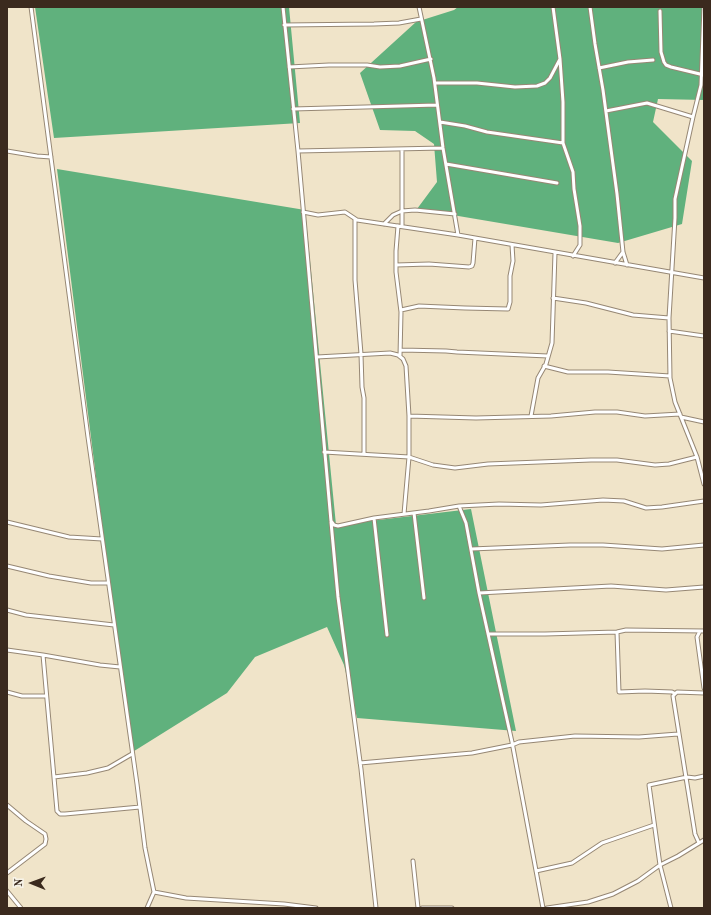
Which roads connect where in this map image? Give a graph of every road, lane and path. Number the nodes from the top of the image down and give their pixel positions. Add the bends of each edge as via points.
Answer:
1 (31, 7) edge
2 (283, 7) edge
3 (419, 7) edge
4 (552, 7) edge
5 (590, 7) edge
6 (704, 7) edge
7 (660, 11) dead end
8 (421, 19) junction
9 (284, 25) junction
10 (431, 59) junction
11 (560, 59) junction
12 (653, 60) dead end
13 (289, 68) junction
14 (599, 68) junction
15 (703, 75) edge
16 (434, 83) junction
17 (437, 105) junction
18 (293, 109) junction
19 (606, 111) junction
20 (693, 117) junction
21 (440, 122) junction
22 (563, 143) junction
23 (444, 148) junction
24 (402, 149) junction
25 (7, 151) edge
26 (298, 151) junction
27 (51, 157) junction
28 (446, 164) junction
29 (557, 183) dead end
30 (402, 211) junction
31 (303, 212) junction
32 (455, 214) junction
33 (355, 219) junction
34 (384, 224) junction
35 (400, 226) junction
36 (458, 235) junction
37 (475, 238) junction
38 (512, 245) junction
39 (623, 252) junction
40 (555, 253) junction
41 (573, 256) junction
42 (615, 263) junction
43 (396, 265) junction
44 (626, 265) junction
45 (672, 273) junction
46 (704, 278) edge
47 (553, 298) junction
48 (401, 310) junction
49 (669, 318) junction
50 (669, 331) junction
51 (704, 336) edge
52 (401, 350) junction
53 (360, 354) junction
54 (400, 356) junction
55 (548, 356) junction
56 (317, 357) junction
57 (544, 366) junction
58 (670, 376) junction
59 (409, 416) junction
60 (531, 416) junction
61 (680, 416) junction
62 (704, 422) edge
63 (324, 452) junction
64 (364, 454) junction
65 (409, 457) junction
66 (697, 457) junction
67 (699, 463) junction
68 (704, 463) edge
69 (704, 484) edge
70 (704, 501) edge
71 (459, 506) junction
72 (414, 513) junction
73 (404, 514) junction
74 (374, 518) junction
75 (7, 522) edge
76 (331, 522) junction
77 (102, 539) junction
78 (704, 545) edge
79 (471, 549) junction
80 (7, 566) edge
81 (108, 583) junction
82 (704, 587) edge
83 (479, 593) junction
84 (424, 598) dead end
85 (7, 610) edge
86 (114, 625) junction
87 (700, 631) junction
88 (704, 631) edge
89 (617, 632) junction
90 (488, 634) junction
91 (387, 635) dead end
92 (7, 650) edge
93 (43, 655) junction
94 (120, 667) junction
95 (704, 688) edge
96 (7, 692) edge
97 (674, 693) junction
98 (704, 693) edge
99 (46, 696) junction
100 (678, 734) junction
101 (512, 745) junction
102 (132, 754) junction
103 (360, 763) junction
104 (704, 776) edge
105 (54, 777) junction
106 (687, 777) junction
107 (7, 805) edge
108 (140, 807) junction
109 (654, 825) junction
110 (704, 840) edge
111 (699, 843) junction
112 (413, 861) dead end
113 (660, 865) junction
114 (536, 871) junction
115 (7, 873) edge
116 (7, 891) edge
117 (154, 892) junction
118 (588, 902) junction
119 (21, 908) edge
120 (148, 908) edge
121 (316, 908) edge
122 (376, 908) edge
123 (418, 908) edge
124 (422, 908) edge
125 (452, 908) edge
126 (543, 908) edge
127 (547, 908) edge
128 (588, 908) edge
129 (671, 908) edge

1 - 27 street
2 - 9 street
3 - 8 street
4 - 11 street
5 - 14 street
6 - 15 street
7 - 15 street via 664,62 671,67
8 - 9 street via 374,24
8 - 10 street
9 - 13 street
10 - 13 street via 393,66 329,65
10 - 16 street
11 - 16 street via 550,78 537,86
11 - 22 street
12 - 14 street
13 - 18 street
14 - 19 street
15 - 20 street
16 - 17 street
17 - 18 street
17 - 21 street
18 - 26 street
19 - 20 street via 647,103
19 - 39 street
20 - 45 street via 676,192
21 - 22 street
21 - 23 street
22 - 41 street via 573,172 580,226 580,245
23 - 24 street
23 - 28 street
24 - 26 street
24 - 30 street
25 - 27 street
26 - 31 street
27 - 77 street
28 - 29 street
28 - 32 street
30 - 32 street
30 - 34 street
30 - 35 street
31 - 33 street via 318,215 345,212
31 - 56 street
32 - 36 street
33 - 34 street
33 - 53 street via 355,280
34 - 35 street
35 - 36 street
35 - 43 street
36 - 37 street
37 - 38 street
37 - 43 street via 472,266
38 - 40 street
38 - 48 street via 513,261 508,308 419,306
39 - 42 street
39 - 44 street
40 - 41 street
40 - 47 street
41 - 42 street
42 - 44 street
43 - 48 street
44 - 45 street
45 - 46 street
45 - 49 street
47 - 49 street via 632,314
47 - 55 street via 552,338
48 - 52 street
49 - 50 street
50 - 51 street
50 - 58 street
52 - 54 street
52 - 55 street
53 - 54 street via 390,353
53 - 56 street
53 - 64 street via 364,398
54 - 59 street via 406,366
55 - 57 street
56 - 63 street
57 - 58 street via 568,372
57 - 60 street via 538,378
58 - 61 street
59 - 60 street
59 - 65 street
60 - 61 street via 595,412
61 - 62 street
61 - 66 street
63 - 64 street
63 - 76 street
64 - 65 street
65 - 66 street via 433,465 455,468 488,464 591,460 617,460 655,465
65 - 73 street
66 - 67 street
67 - 68 street
67 - 69 street
70 - 71 street via 646,508 603,500 541,505
71 - 72 street
71 - 79 street via 466,523
72 - 73 street
72 - 84 street
73 - 74 street
74 - 76 street via 338,526
74 - 91 street
75 - 77 street via 70,537
76 - 103 street via 338,597
77 - 81 street
78 - 79 street via 662,549 570,545
79 - 83 street
80 - 81 street via 49,576 91,583
81 - 86 street
82 - 83 street via 666,590 611,586
83 - 90 street
85 - 86 street via 26,615
86 - 94 street
87 - 88 street
87 - 89 street
87 - 95 street via 697,637
89 - 90 street
89 - 97 street via 619,692
90 - 101 street
92 - 93 street
93 - 94 street
93 - 99 street
94 - 102 street
96 - 99 street via 22,696
97 - 98 street
97 - 100 street
99 - 105 street
100 - 101 street via 639,737 576,736
100 - 106 street
101 - 103 street via 472,753
101 - 114 street
102 - 105 street via 108,768
102 - 108 street
103 - 122 street
104 - 106 street
105 - 108 street via 57,811 60,814
106 - 109 street via 649,784
106 - 111 street via 695,834
107 - 115 street via 45,834 46,840 45,844
108 - 117 street
109 - 113 street
109 - 114 street via 602,843 572,863
110 - 111 street
111 - 113 street
112 - 123 street
113 - 118 street via 623,889
113 - 129 street
114 - 126 street
116 - 119 street
117 - 120 street
117 - 121 street via 186,898
118 - 127 street
118 - 128 street
124 - 125 street

